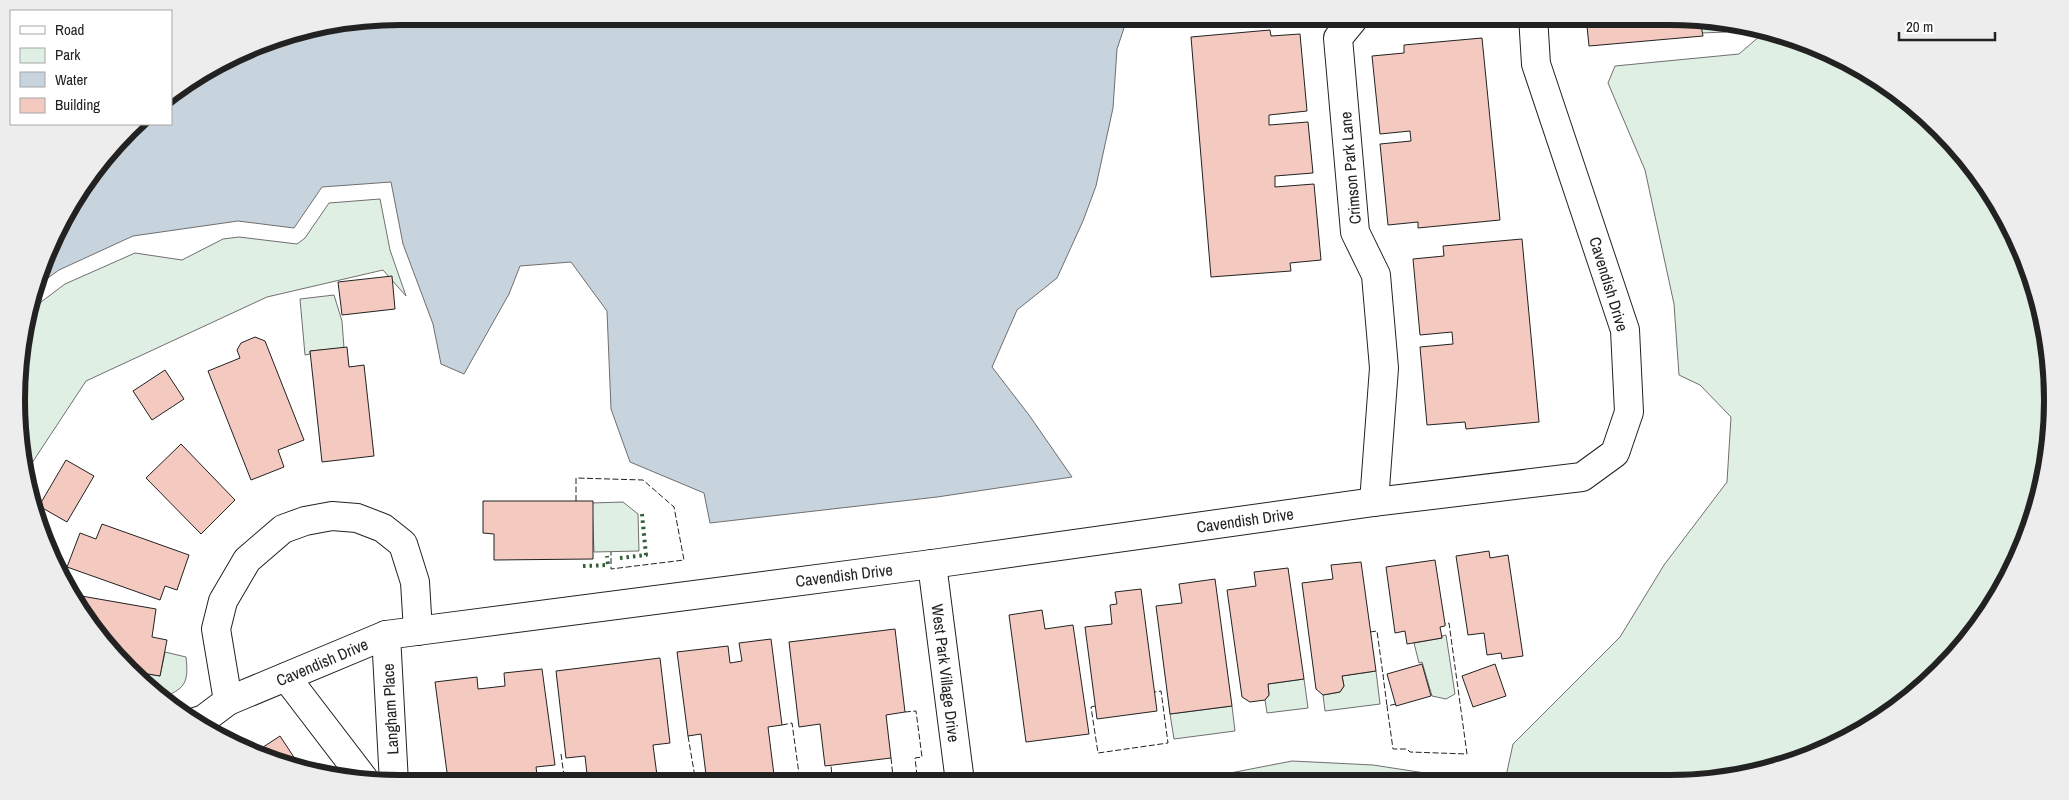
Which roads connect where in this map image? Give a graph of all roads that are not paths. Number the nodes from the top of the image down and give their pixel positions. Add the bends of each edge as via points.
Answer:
1 (1349, 25) edge
2 (1534, 25) edge
3 (1374, 502) junction
4 (932, 564) junction
5 (418, 631) junction
6 (386, 635) junction
7 (286, 677) junction
8 (228, 701) junction
9 (203, 719) edge
10 (359, 773) edge
11 (394, 775) edge
12 (959, 775) edge

1 - 3 street, Crimson Park Lane via 1338,38 1355,232 1376,275 1384,368
2 - 3 street, Cavendish Drive via 1536,64 1625,330 1629,412 1615,453 1582,477
3 - 4 street, Cavendish Drive
4 - 5 street, Cavendish Drive
4 - 12 street, West Park Village Drive
5 - 6 street, Cavendish Drive
5 - 8 street via 415,582 403,544 383,528 357,518 332,516 283,529 247,560 223,601 216,629
6 - 7 street, Cavendish Drive
6 - 11 street, Langham Place
7 - 8 street, Cavendish Drive
7 - 10 street
8 - 9 street, Cavendish Drive

